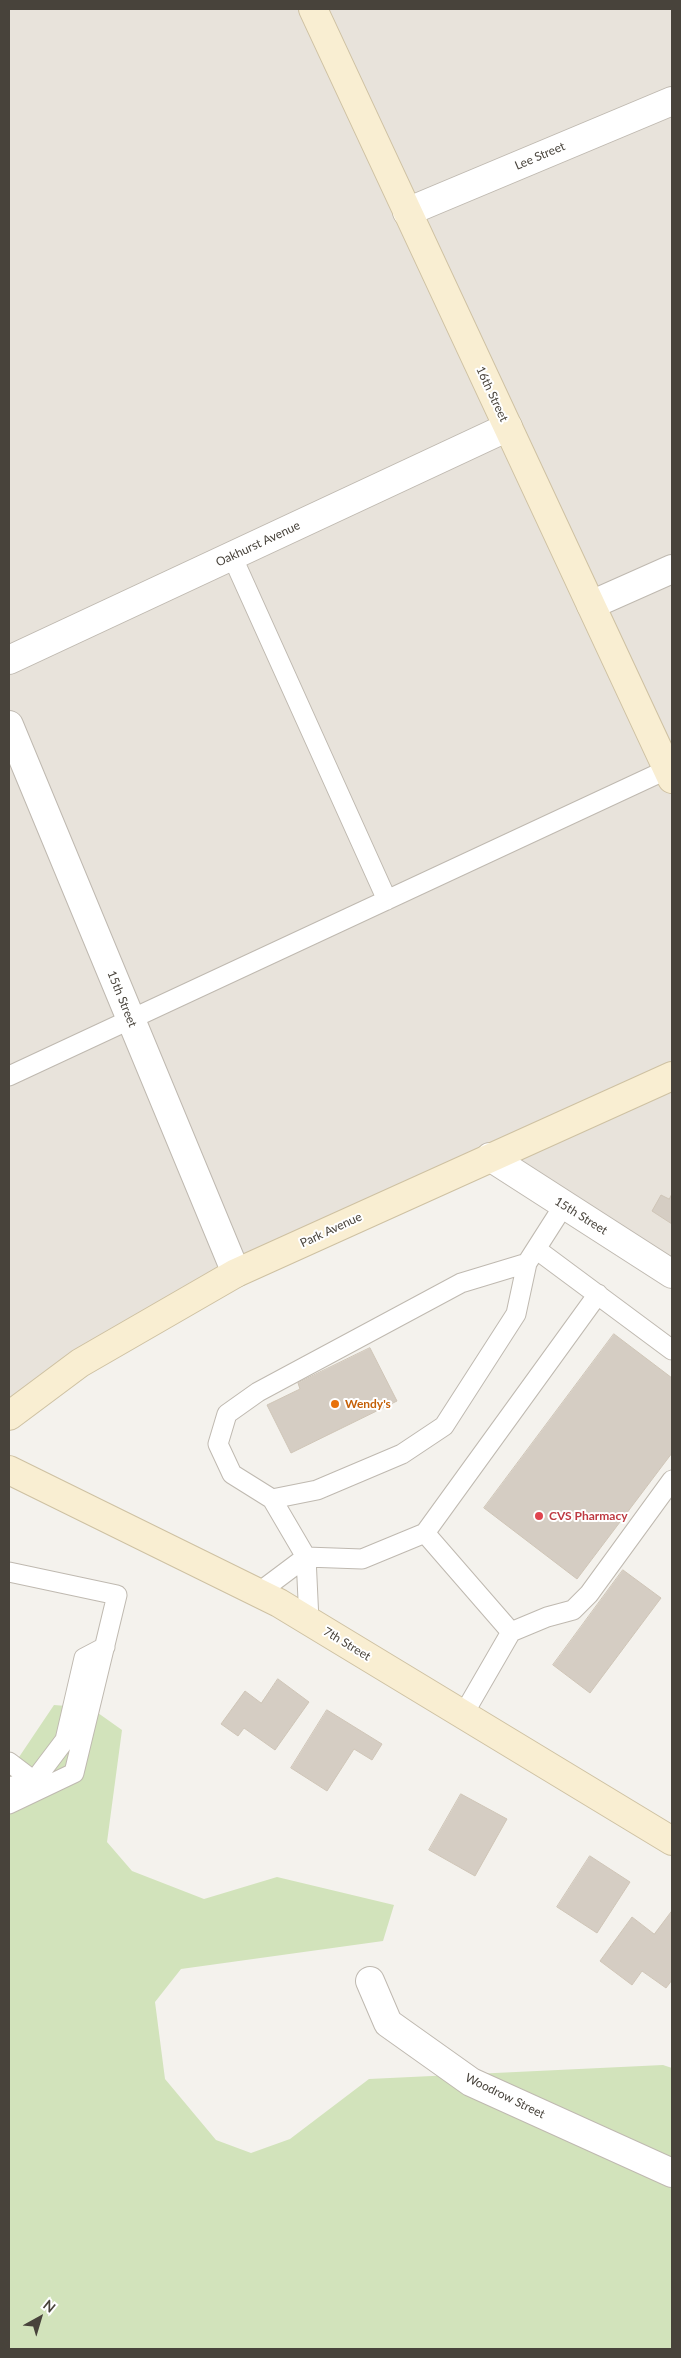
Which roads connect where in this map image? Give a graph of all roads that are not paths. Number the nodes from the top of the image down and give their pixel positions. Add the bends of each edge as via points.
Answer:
1 (313, 9) edge
2 (672, 101) edge
3 (407, 212) junction
4 (508, 427) junction
5 (232, 556) junction
6 (672, 569) edge
7 (591, 605) junction
8 (9, 660) edge
9 (9, 725) edge
10 (670, 774) edge
11 (387, 900) junction
12 (130, 1019) junction
13 (9, 1076) edge
14 (672, 1076) edge
15 (490, 1158) junction
16 (564, 1205) junction
17 (532, 1256) junction
18 (236, 1274) junction
19 (672, 1274) edge
20 (598, 1294) junction
21 (672, 1350) edge
22 (9, 1416) edge
23 (9, 1470) edge
24 (672, 1480) edge
25 (272, 1498) junction
26 (425, 1533) junction
27 (306, 1557) junction
28 (9, 1572) edge
29 (258, 1593) junction
30 (309, 1621) junction
31 (511, 1632) junction
32 (105, 1646) junction
33 (464, 1714) junction
34 (9, 1762) edge
35 (34, 1781) junction
36 (9, 1787) edge
37 (9, 1804) edge
38 (672, 1841) edge
39 (370, 1981) dead end
40 (672, 2173) edge

1 - 3 street, 16th Street
2 - 3 street, Lee Street
3 - 4 street, 16th Street
4 - 5 street, Oakhurst Avenue
4 - 7 street, 16th Street
5 - 8 street, Oakhurst Avenue
5 - 11 lane
6 - 7 street
7 - 10 street, 16th Street
9 - 12 street, 15th Street
10 - 11 lane
11 - 12 lane
12 - 13 lane
12 - 18 street, 15th Street
14 - 15 street, Park Avenue
15 - 16 street, 15th Street
15 - 18 street, Park Avenue
16 - 17 lane
16 - 19 street, 15th Street
17 - 20 lane
17 - 25 lane via 516,1314 444,1426 394,1458 317,1490
17 - 25 lane via 461,1283 258,1392 227,1414 218,1444 232,1474
18 - 22 street, Park Avenue via 80,1363
20 - 21 lane
20 - 26 lane
23 - 29 street, 7th Street
24 - 31 lane via 589,1594 573,1610
25 - 27 lane
26 - 27 lane via 362,1559
26 - 31 lane
27 - 29 lane
27 - 30 lane
28 - 32 lane via 117,1595
29 - 30 street, 7th Street
30 - 33 street, 7th Street
31 - 33 lane
32 - 35 lane via 84,1658 65,1740
32 - 37 lane via 74,1773
33 - 38 street, 7th Street
34 - 35 lane
35 - 36 lane
39 - 40 street, Woodrow Street via 388,2023 472,2082

